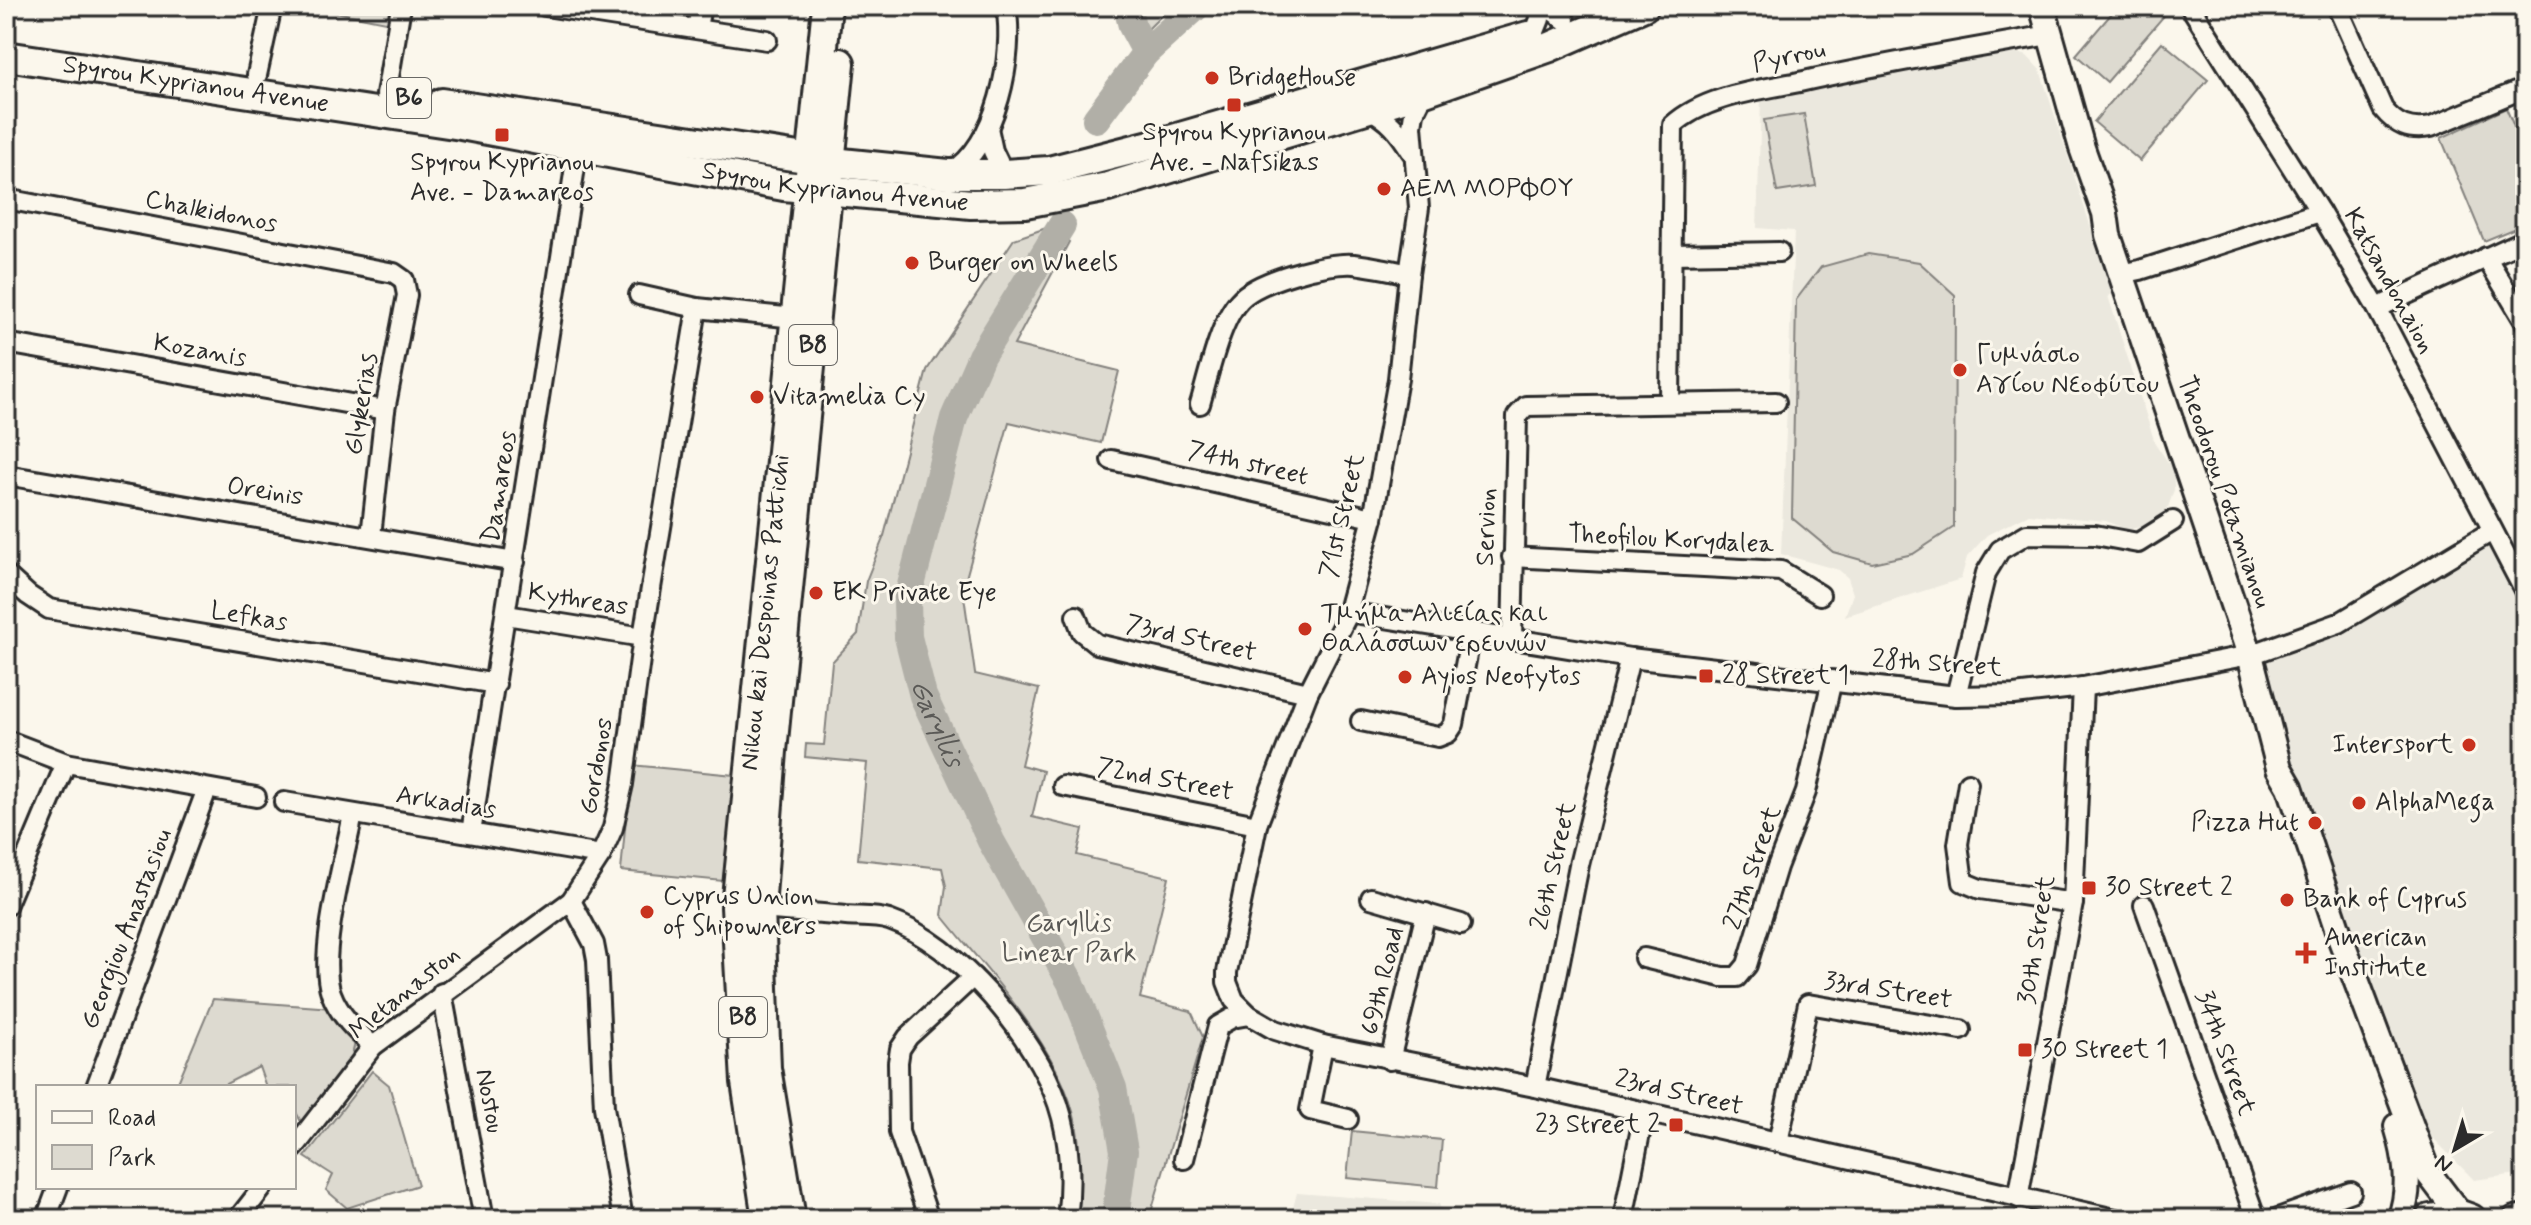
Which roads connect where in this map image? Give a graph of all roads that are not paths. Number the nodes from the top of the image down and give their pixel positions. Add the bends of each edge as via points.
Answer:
1 (272, 6) edge
2 (401, 6) edge
3 (545, 6) edge
4 (701, 6) edge
5 (827, 6) edge
6 (846, 6) edge
7 (1006, 6) edge
8 (1539, 6) edge
9 (1599, 6) edge
10 (1644, 6) edge
11 (2042, 6) edge
12 (2190, 6) edge
13 (2337, 6) edge
14 (1556, 13) edge
15 (697, 28) junction
16 (1534, 34) junction
17 (2050, 35) junction
18 (6, 38) edge
19 (767, 40) dead end
20 (6, 56) edge
21 (257, 75) junction
22 (2525, 88) edge
23 (1425, 91) junction
24 (386, 95) junction
25 (1368, 108) junction
26 (988, 128) junction
27 (578, 148) junction
28 (822, 160) junction
29 (1417, 160) junction
30 (948, 174) junction
31 (1004, 174) junction
32 (818, 191) junction
33 (6, 199) edge
34 (2320, 212) junction
35 (2525, 240) edge
36 (1779, 252) dead end
37 (1673, 254) junction
38 (2486, 257) junction
39 (1409, 274) junction
40 (2121, 274) junction
41 (404, 280) joint
42 (639, 295) dead end
43 (697, 308) junction
44 (2377, 308) junction
45 (795, 318) junction
46 (2525, 322) edge
47 (6, 343) edge
48 (1776, 402) dead end
49 (1670, 403) junction
50 (1200, 404) dead end
51 (385, 410) junction
52 (1111, 460) dead end
53 (6, 475) edge
54 (1373, 518) junction
55 (2173, 521) dead end
56 (2492, 531) junction
57 (371, 536) junction
58 (1512, 557) junction
59 (515, 562) junction
60 (6, 575) edge
61 (2525, 592) edge
62 (1820, 595) dead end
63 (1348, 612) junction
64 (506, 615) junction
65 (1076, 616) dead end
66 (1471, 634) junction
67 (643, 637) junction
68 (1512, 640) junction
69 (2250, 655) junction
70 (1630, 658) junction
71 (1832, 680) junction
72 (496, 684) junction
73 (2083, 687) junction
74 (1308, 693) junction
75 (1956, 696) junction
76 (1361, 721) dead end
77 (6, 740) edge
78 (66, 763) junction
79 (2279, 768) junction
80 (1968, 783) dead end
81 (1063, 786) dead end
82 (207, 789) junction
83 (256, 797) dead end
84 (284, 802) dead end
85 (353, 814) junction
86 (1257, 825) junction
87 (471, 833) junction
88 (601, 855) junction
89 (10, 886) edge
90 (1371, 898) dead end
91 (571, 901) junction
92 (2073, 903) junction
93 (2144, 905) dead end
94 (6, 906) edge
95 (748, 908) junction
96 (1426, 913) junction
97 (1461, 924) dead end
98 (1644, 958) dead end
99 (973, 977) junction
100 (442, 993) junction
101 (1243, 1010) junction
102 (1961, 1030) dead end
103 (1323, 1045) junction
104 (373, 1046) junction
105 (1390, 1060) junction
106 (97, 1085) edge
107 (1535, 1087) junction
108 (1644, 1113) junction
109 (1348, 1119) dead end
110 (1778, 1142) junction
111 (296, 1145) edge
112 (1184, 1159) dead end
113 (57, 1189) edge
114 (261, 1189) edge
115 (2351, 1192) dead end
116 (2018, 1198) junction
117 (2466, 1217) edge
118 (2525, 1217) edge
119 (617, 1218) edge
120 (46, 1219) edge
121 (238, 1219) edge
122 (484, 1219) edge
123 (767, 1219) edge
124 (791, 1219) edge
125 (929, 1219) edge
126 (1067, 1219) edge
127 (1623, 1219) edge
128 (2115, 1219) edge
129 (2256, 1219) edge
130 (2275, 1219) edge
131 (2400, 1219) edge
132 (2430, 1219) edge
133 (2515, 1219) edge

1 - 21 street
2 - 24 street
3 - 15 street
4 - 15 street
5 - 28 main road, Nikou kai Despoinas Pattichi / B8
6 - 28 main road, Nikou kai Despoinas Pattichi / B8
7 - 26 street via 1009,53
8 - 16 street
9 - 14 main road, Spyrou Kyprianou Avenue / B6
10 - 23 main road, Spyrou Kyprianou Avenue / B6 via 1550,47
11 - 17 main road, Theodorou Potamianou
12 - 34 street, Katsandonaion
13 - 22 street via 2383,109 2403,126 2431,127
14 - 16 main road, Spyrou Kyprianou Avenue / B6
15 - 19 street
16 - 31 main road, Spyrou Kyprianou Avenue / B6 via 1170,140 1049,171
17 - 37 street, Pyrrou via 1915,56 1744,94 1688,112 1673,125
17 - 40 main road, Theodorou Potamianou
18 - 21 main road, Spyrou Kyprianou Avenue / B6
20 - 27 main road, Spyrou Kyprianou Avenue / B6 via 461,125
21 - 24 main road, Spyrou Kyprianou Avenue / B6
23 - 25 main road, Spyrou Kyprianou Avenue / B6
23 - 29 street, 71st Street via 1412,126
24 - 28 main road, Spyrou Kyprianou Avenue / B6
25 - 29 street via 1400,131
25 - 32 main road, Spyrou Kyprianou Avenue / B6 via 1108,187 1025,203 971,204
26 - 30 street via 969,159
26 - 31 street
27 - 32 main road, Spyrou Kyprianou Avenue / B6
27 - 59 street, Damareos
28 - 30 main road, Spyrou Kyprianou Avenue / B6
28 - 32 main road, Nikou kai Despoinas Pattichi / B8
29 - 39 street, 71st Street via 1419,208
30 - 31 main road, Spyrou Kyprianou Avenue / B6
32 - 45 main road, Nikou kai Despoinas Pattichi / B8
32 - 95 main road, Nikou kai Despoinas Pattichi / B8 via 772,751
33 - 41 street, Chalkidonos via 394,273
34 - 40 street
34 - 44 street, Katsandonaion
35 - 38 street
36 - 37 street
37 - 49 street, Pyrrou
38 - 44 street
38 - 46 street
39 - 50 street via 1352,264 1321,268 1252,291 1230,314
39 - 54 street, 71st Street via 1398,379
40 - 69 main road, Theodorou Potamianou
41 - 51 street, Glykerias via 407,295
42 - 43 street
43 - 45 street
43 - 67 street, Gordonos
44 - 56 street, Katsandonaion
45 - 95 main road, Nikou kai Despoinas Pattichi / B8
47 - 51 street, Kozanis
48 - 49 street
49 - 58 street, Servion via 1526,406 1517,416
51 - 57 street, Glykerias
52 - 54 street, 74th street
53 - 57 street, Oreinis
54 - 63 street, 71st Street
55 - 75 street via 2138,543 2095,535 2027,534 2000,550 1986,573
56 - 61 street, Katsandonaion
56 - 69 street, 28th Street via 2339,623
57 - 59 street, Oreinis
58 - 62 street, Theofilou Korydalea via 1781,571
58 - 68 street, Servion
59 - 64 street, Damareos
60 - 72 street, Lefkas via 49,609
63 - 66 street, 28th Street
63 - 74 street, 71st Street
64 - 67 street, Kythreas
64 - 72 street, Damareos
65 - 74 street, 73rd Street via 1082,632 1097,644
66 - 68 street, 28th Street
66 - 76 street via 1448,733 1438,737
67 - 88 street, Gordonos via 623,784
68 - 70 street, 28th Street
69 - 73 street, 28th Street
69 - 79 main road, Theodorou Potamianou
70 - 71 street, 28th Street
70 - 107 street, 26th Street via 1579,865
71 - 75 street, 28th Street
71 - 98 street, 27th Street via 1806,792 1747,965 1737,977 1722,977
72 - 87 street, Damareos
73 - 75 street, 28th Street
73 - 92 street, 30th Street
74 - 86 street, 71st Street
77 - 78 street
78 - 82 street
78 - 89 street
79 - 117 main road, Theodorou Potamianou via 2429,1174
79 - 131 main road, Theodorou Potamianou via 2278,788 2296,849 2403,1144 2407,1183
80 - 92 street via 1958,844 1963,882
81 - 86 street, 72nd Street
82 - 83 street
82 - 106 street, Georgiou Anastasiou
84 - 85 street, Arkadias
85 - 87 street, Arkadias
85 - 104 street via 326,971 341,1013
86 - 101 street, 71st Street via 1227,972
87 - 88 street, Arkadias
88 - 91 street, Gordonos
89 - 94 street
90 - 96 street, 69th Road
91 - 100 street, Metanaston
91 - 119 street via 597,960 604,1110
92 - 116 street, 30th Street
93 - 129 street, 34th Street
95 - 99 street via 886,919 914,931
95 - 123 main road, Nikou kai Despoinas Pattichi / B8 via 746,1082
95 - 124 main road, Nikou kai Despoinas Pattichi / B8 via 773,1124
96 - 97 street, 69th Road
96 - 105 street, 69th Road
99 - 125 street via 900,1049 899,1132
99 - 126 street via 1030,1045 1058,1105 1067,1136
100 - 104 street, Metanaston
100 - 122 street, Nostou
101 - 103 street, 23rd Street via 1275,1030
101 - 112 street via 1218,1026
102 - 110 street, 33rd Street via 1808,1004
103 - 105 street, 23rd Street
103 - 109 street via 1302,1108
104 - 111 street, Metanaston
105 - 107 street, 23rd Street
107 - 108 street, 23rd Street
108 - 110 street, 23rd Street
108 - 127 street
110 - 116 street, 23rd Street
113 - 120 street
114 - 121 street
115 - 130 street
116 - 128 street, 23rd Street
117 - 132 main road
118 - 133 main road

